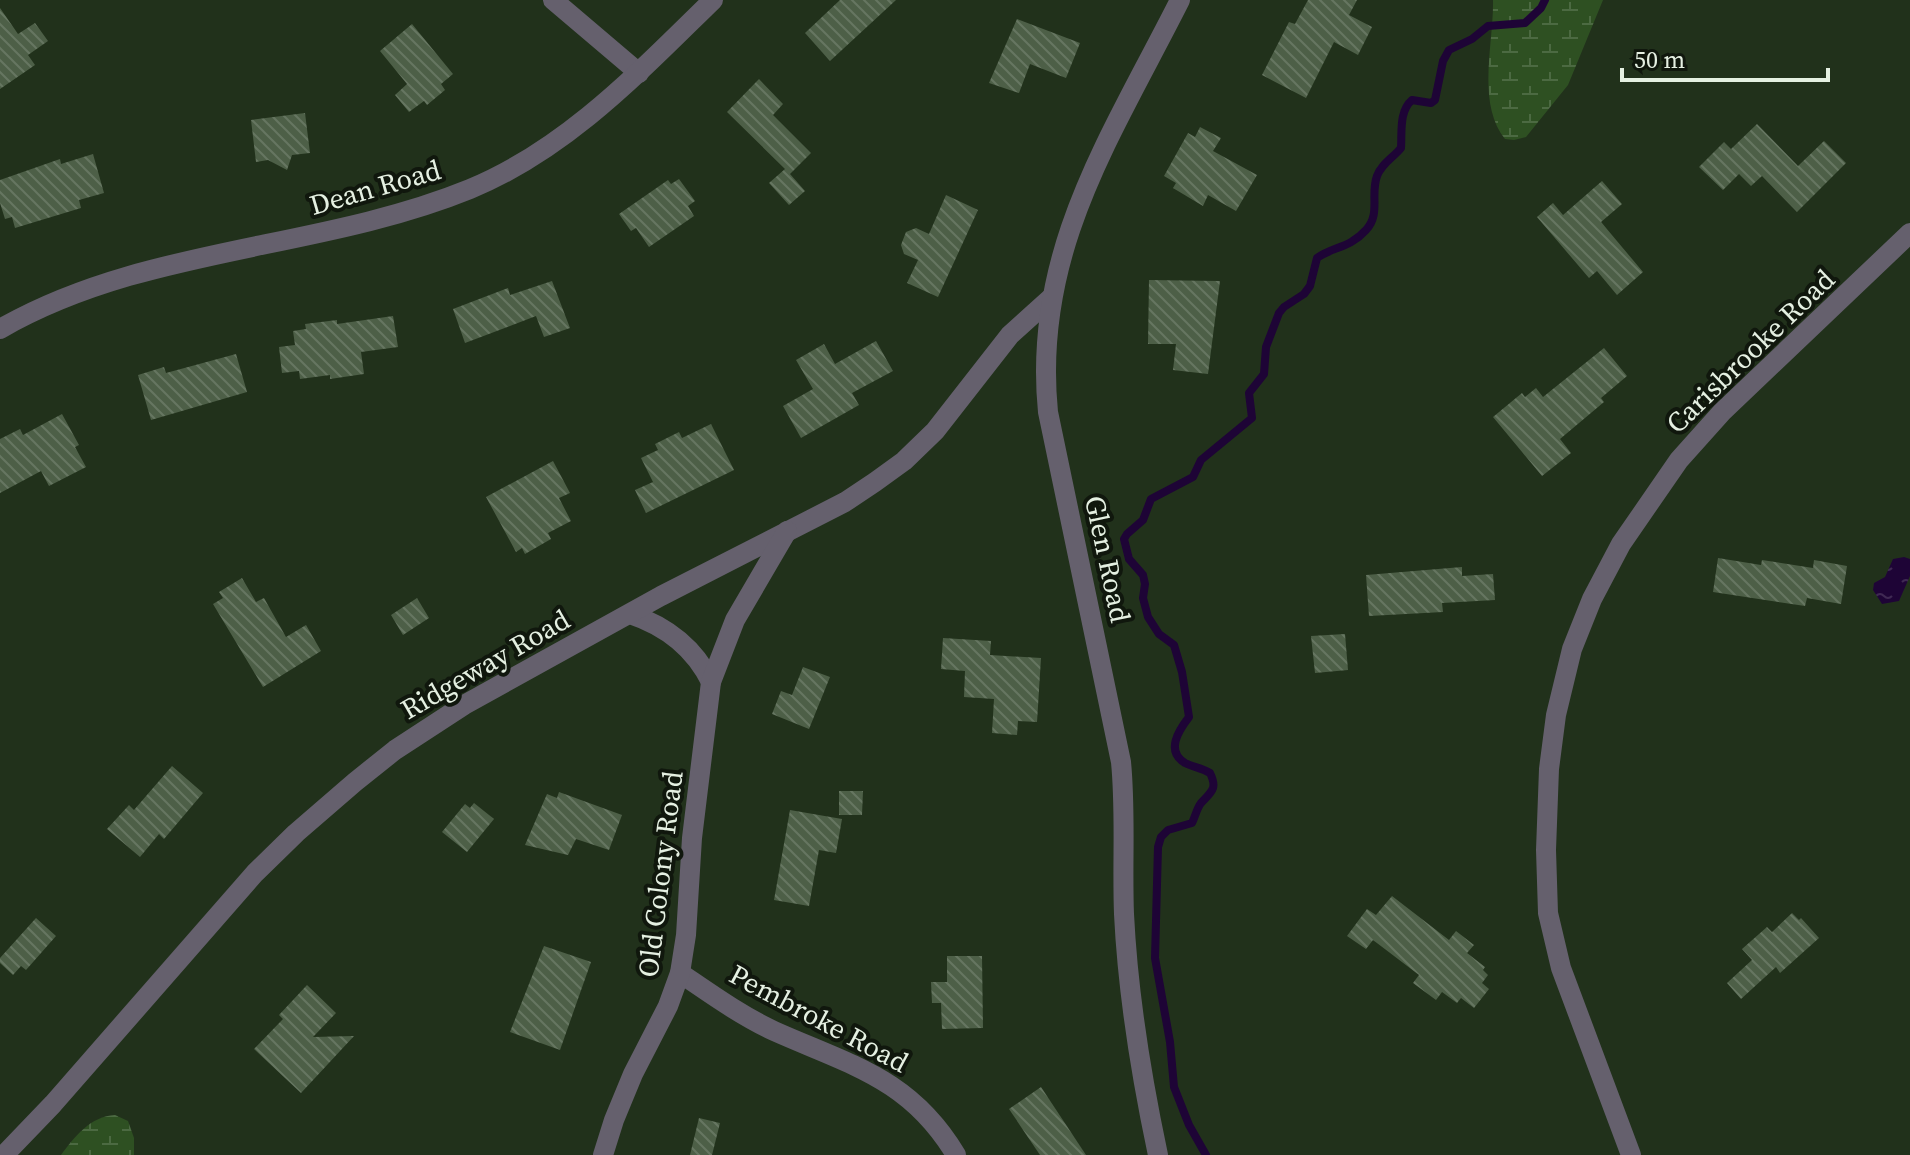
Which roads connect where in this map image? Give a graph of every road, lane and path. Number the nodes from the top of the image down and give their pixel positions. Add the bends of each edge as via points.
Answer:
1 (553, 0) edge
2 (713, 0) edge
3 (1180, 0) edge
4 (639, 73) junction
5 (1910, 233) edge
6 (1051, 298) junction
7 (0, 329) edge
8 (787, 531) junction
9 (630, 614) junction
10 (711, 682) junction
11 (680, 973) junction
12 (4, 1155) edge
13 (603, 1155) edge
14 (956, 1155) edge
15 (1158, 1155) edge
16 (1631, 1155) edge

1 - 4 street
2 - 4 street, Dean Road
3 - 6 street, Glen Road via 1081,196
4 - 7 street, Dean Road via 557,140 472,188 359,225 136,274
5 - 16 street, Carisbrooke Road via 1722,412 1679,460 1621,544 1572,649 1549,769 1548,913 1561,968
6 - 8 street, Ridgeway Road via 1010,335 912,454 845,502
6 - 15 street, Glen Road via 1045,356 1048,412 1118,745 1129,984
8 - 9 street, Ridgeway Road
8 - 10 street, Old Colony Road via 740,612
9 - 10 street via 678,639
9 - 12 street, Ridgeway Road via 418,734 296,833 224,906
10 - 11 street, Old Colony Road
11 - 13 street, Old Colony Road
11 - 14 street, Pembroke Road via 740,1014 883,1079 931,1117

